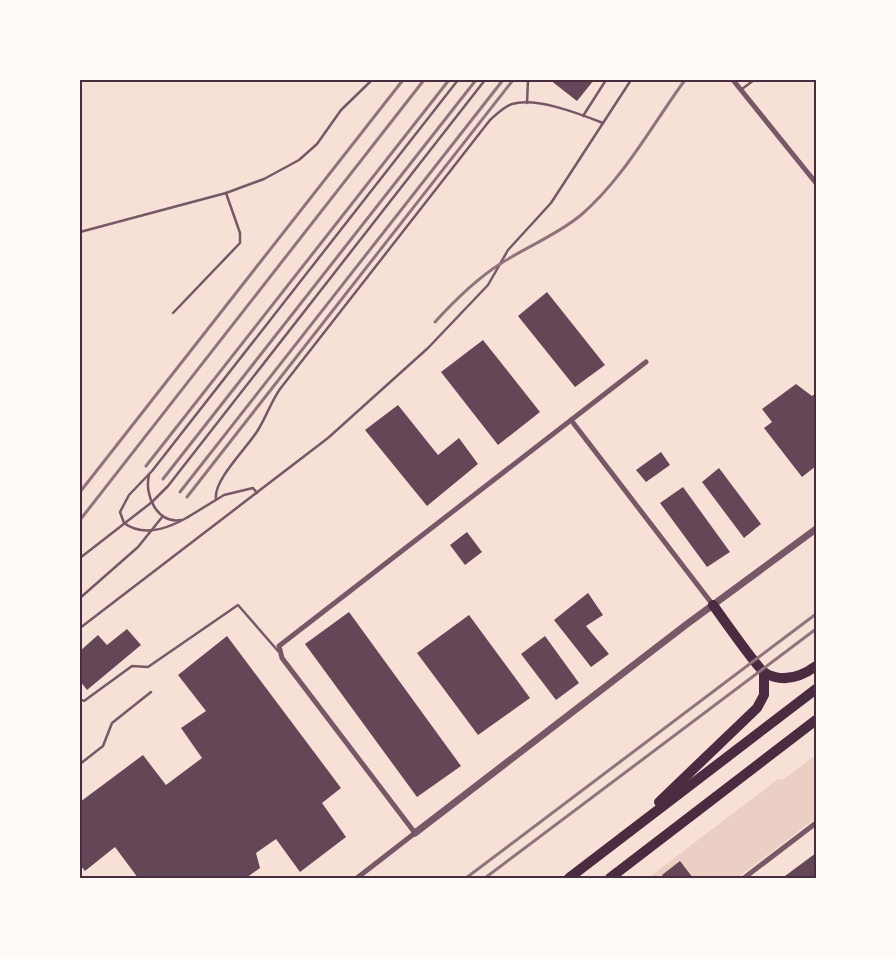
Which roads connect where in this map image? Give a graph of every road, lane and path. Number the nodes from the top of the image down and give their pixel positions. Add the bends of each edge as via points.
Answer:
1 (372, 80) edge
2 (458, 80) edge
3 (485, 80) edge
4 (528, 80) edge
5 (606, 80) edge
6 (631, 80) edge
7 (733, 80) edge
8 (754, 80) edge
9 (741, 90) junction
10 (527, 103) junction
11 (583, 116) junction
12 (603, 123) junction
13 (816, 182) edge
14 (226, 193) junction
15 (80, 232) edge
16 (173, 313) dead end
17 (646, 362) dead end
18 (571, 420) junction
19 (152, 471) junction
20 (257, 493) junction
21 (216, 499) junction
22 (152, 502) junction
23 (163, 516) junction
24 (188, 517) junction
25 (124, 523) junction
26 (816, 529) edge
27 (153, 530) junction
28 (80, 558) edge
29 (80, 598) edge
30 (713, 605) junction
31 (80, 628) edge
32 (278, 651) junction
33 (816, 666) edge
34 (766, 675) junction
35 (816, 689) edge
36 (151, 692) dead end
37 (80, 700) edge
38 (816, 720) edge
39 (80, 764) edge
40 (816, 823) edge
41 (416, 833) junction
42 (627, 834) junction
43 (357, 878) edge
44 (569, 878) edge
45 (610, 878) edge
46 (744, 878) edge

1 - 14 lane via 341,110 305,155 264,179
2 - 19 lane
3 - 22 lane via 168,486
4 - 10 lane
5 - 11 lane
6 - 12 lane
7 - 9 street
8 - 9 lane
9 - 13 street
10 - 11 lane
10 - 21 lane via 507,106 485,126 367,275 280,389 260,428 217,488
11 - 12 lane
12 - 20 lane via 565,184 508,250 495,275 478,296 380,392 328,438
14 - 15 lane
14 - 16 lane via 240,234 238,246
17 - 18 street
18 - 30 street
18 - 32 street via 291,635 280,644
19 - 22 lane via 148,482
19 - 25 lane via 121,507 120,516
20 - 21 lane via 253,488 246,488
20 - 31 lane
21 - 24 lane
22 - 23 lane
22 - 25 lane
23 - 24 lane via 176,520
23 - 27 lane
24 - 27 lane
25 - 27 lane via 140,530
25 - 28 lane
26 - 30 street
27 - 29 lane
30 - 34 highway
30 - 41 street
32 - 37 lane via 238,605 148,667 132,666 84,701
32 - 41 street
33 - 34 highway via 796,677
34 - 42 highway via 764,694 757,708
35 - 42 highway
36 - 39 lane via 112,723 103,746
38 - 45 highway
40 - 46 street
41 - 43 street
42 - 44 highway

